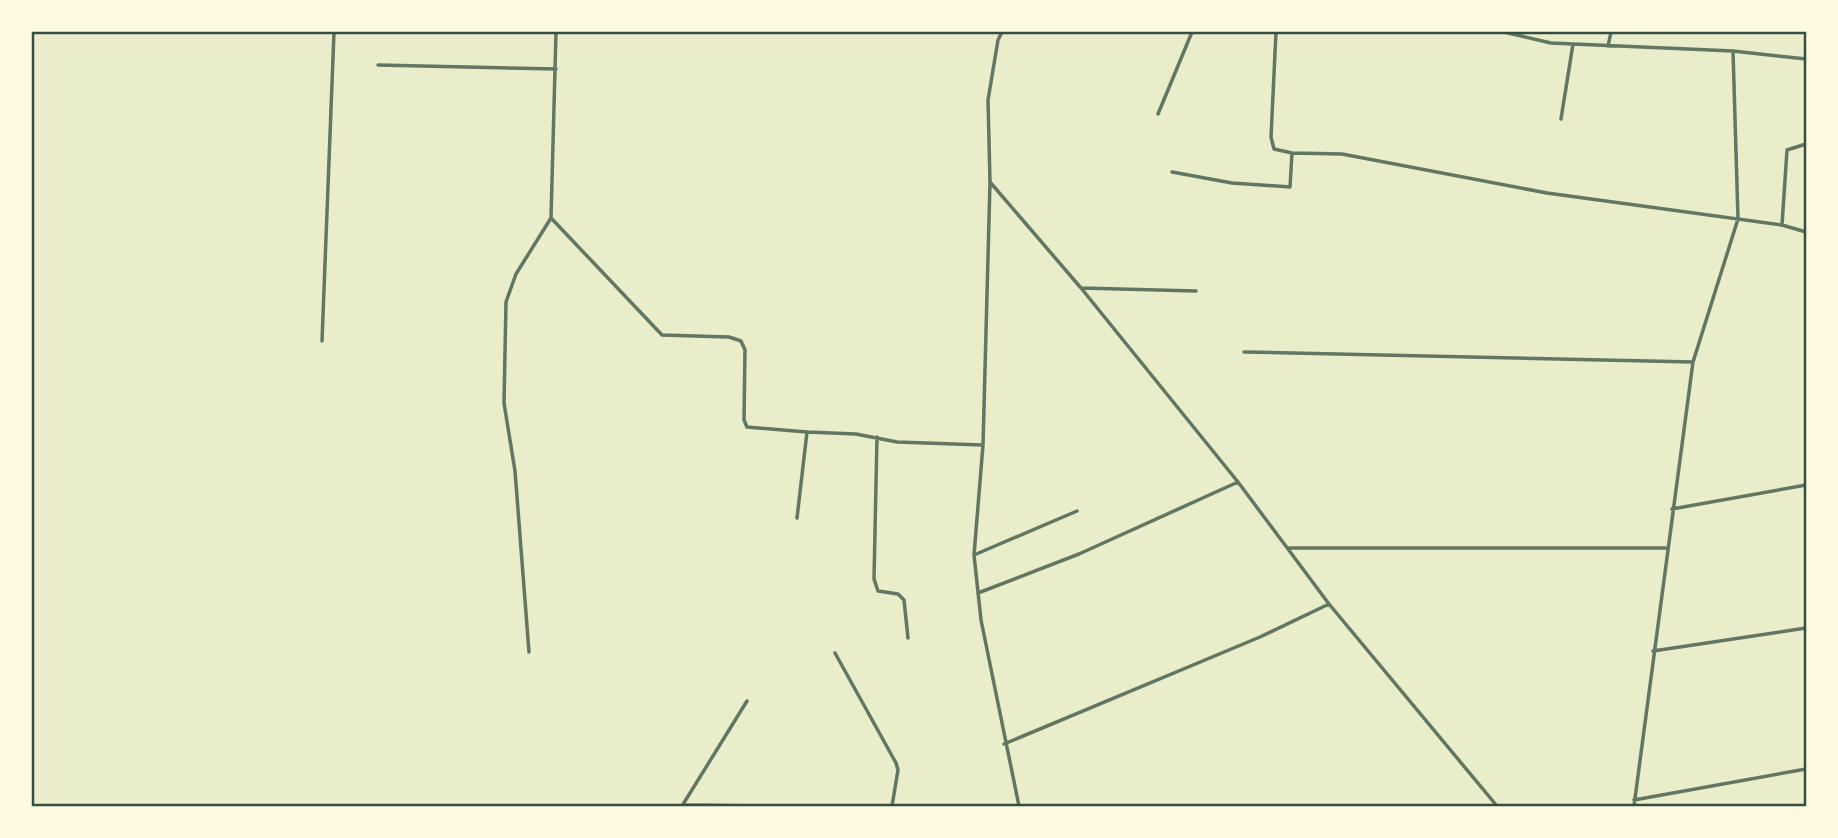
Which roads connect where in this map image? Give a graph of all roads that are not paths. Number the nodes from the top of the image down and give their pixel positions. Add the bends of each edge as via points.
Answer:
1 (334, 32) edge
2 (556, 32) edge
3 (1002, 32) edge
4 (1192, 32) edge
5 (1276, 32) edge
6 (1504, 32) edge
7 (1611, 32) edge
8 (1573, 44) junction
9 (1608, 46) junction
10 (1733, 51) junction
11 (1807, 59) edge
12 (378, 65) dead end
13 (556, 69) junction
14 (1158, 114) dead end
15 (1561, 119) dead end
16 (1807, 144) edge
17 (1293, 153) junction
18 (1172, 172) dead end
19 (990, 182) junction
20 (551, 218) junction
21 (1738, 219) junction
22 (1782, 225) junction
23 (1807, 232) edge
24 (1082, 288) junction
25 (1196, 291) dead end
26 (322, 341) dead end
27 (1244, 352) dead end
28 (1693, 362) junction
29 (807, 432) junction
30 (877, 437) junction
31 (983, 445) junction
32 (1238, 482) junction
33 (1807, 485) edge
34 (1672, 509) junction
35 (1077, 512) dead end
36 (797, 519) dead end
37 (1289, 548) junction
38 (1666, 548) junction
39 (974, 555) junction
40 (978, 593) junction
41 (1329, 604) junction
42 (1807, 628) edge
43 (908, 638) dead end
44 (1653, 650) junction
45 (529, 652) dead end
46 (835, 653) dead end
47 (747, 701) dead end
48 (1004, 744) junction
49 (1807, 769) edge
50 (1634, 800) junction
51 (683, 806) edge
52 (775, 807) edge
53 (892, 807) edge
54 (1019, 807) edge
55 (1497, 807) edge
56 (1634, 807) edge

1 - 26 street
2 - 13 street
3 - 19 street via 988,100
4 - 14 street
5 - 17 street via 1271,138 1274,149
6 - 8 street
7 - 9 street
8 - 9 street
8 - 15 street
9 - 10 street
10 - 11 street
10 - 21 street
12 - 13 street
13 - 20 street
16 - 22 street via 1787,150
17 - 18 street via 1292,181 1285,189
17 - 21 street via 1342,154 1547,193
19 - 24 street
19 - 31 street
20 - 29 street via 662,335 741,341 747,427
20 - 45 street via 516,274 506,302 504,403 515,471
21 - 22 street
21 - 28 street
22 - 23 street
24 - 25 street
24 - 32 street
27 - 28 street
28 - 34 street
29 - 30 street
29 - 36 street
30 - 31 street
30 - 43 street via 874,579 878,591 898,594 904,600
31 - 39 street
32 - 37 street
32 - 40 street via 1079,554
33 - 34 street
34 - 38 street
35 - 39 street
37 - 38 street
37 - 41 street
38 - 44 street
39 - 40 street
40 - 48 street
41 - 48 street
41 - 55 street
42 - 44 street
44 - 50 street
46 - 53 street via 896,763
47 - 51 street
48 - 54 street
49 - 50 street
50 - 56 street
51 - 52 street

